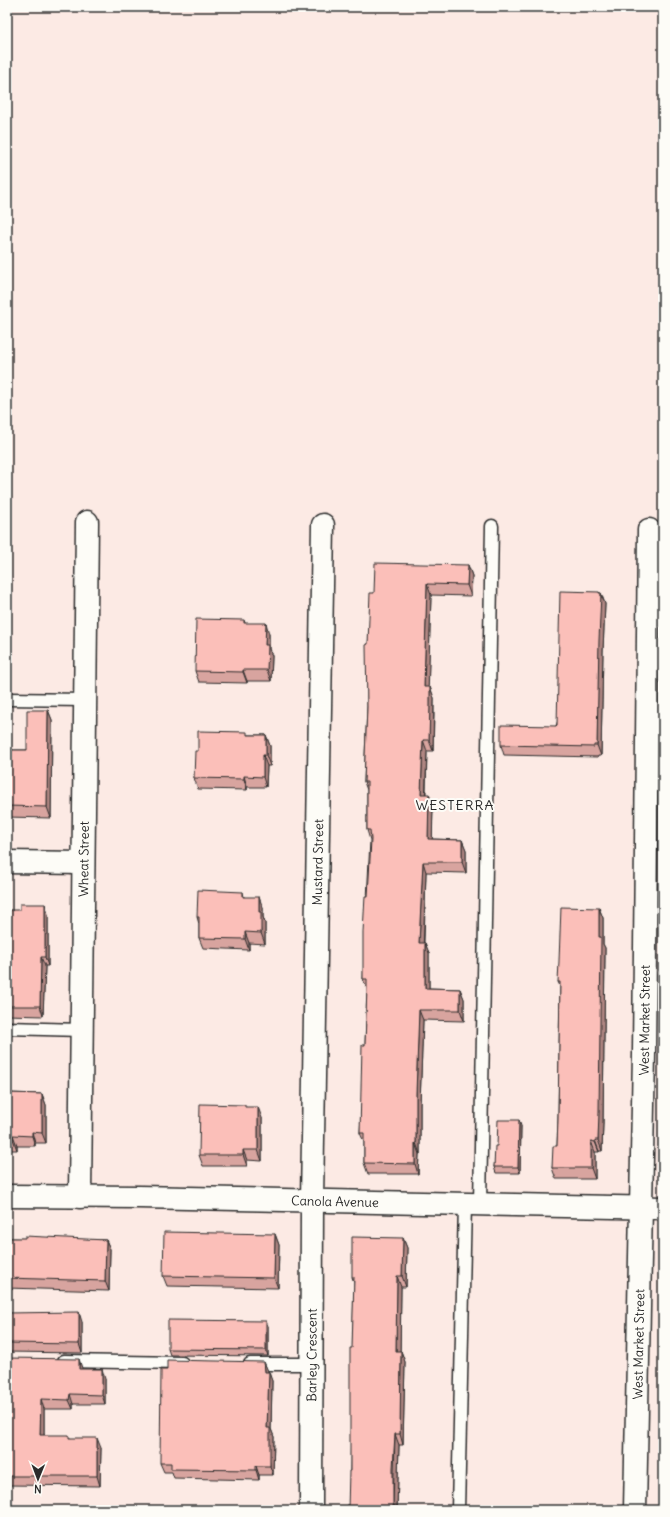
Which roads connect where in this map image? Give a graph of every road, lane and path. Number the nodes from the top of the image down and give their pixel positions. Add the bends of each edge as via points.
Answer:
1 (87, 522) dead end
2 (323, 525) dead end
3 (492, 526) dead end
4 (649, 530) dead end
5 (7, 699) edge
6 (85, 700) junction
7 (7, 862) edge
8 (83, 863) junction
9 (7, 1028) edge
10 (81, 1030) junction
11 (7, 1196) edge
12 (80, 1197) junction
13 (312, 1200) junction
14 (473, 1204) junction
15 (652, 1208) edge
16 (54, 1361) edge
17 (195, 1363) edge
18 (241, 1363) edge
19 (312, 1364) junction
20 (311, 1510) edge
21 (458, 1510) edge
22 (635, 1510) edge

1 - 6 street, Wheat Street
2 - 13 street, Mustard Street
3 - 14 lane
4 - 15 street, West Market Street
5 - 6 lane
6 - 8 street, Wheat Street
7 - 8 street
8 - 10 street, Wheat Street
9 - 10 lane
10 - 12 street, Wheat Street
11 - 12 street, Canola Avenue
12 - 13 street, Canola Avenue
13 - 14 street, Canola Avenue
13 - 19 street, Barley Crescent
14 - 15 street, Canola Avenue
14 - 21 lane
15 - 22 street, West Market Street
16 - 17 lane
18 - 19 lane
19 - 20 street, Barley Crescent

